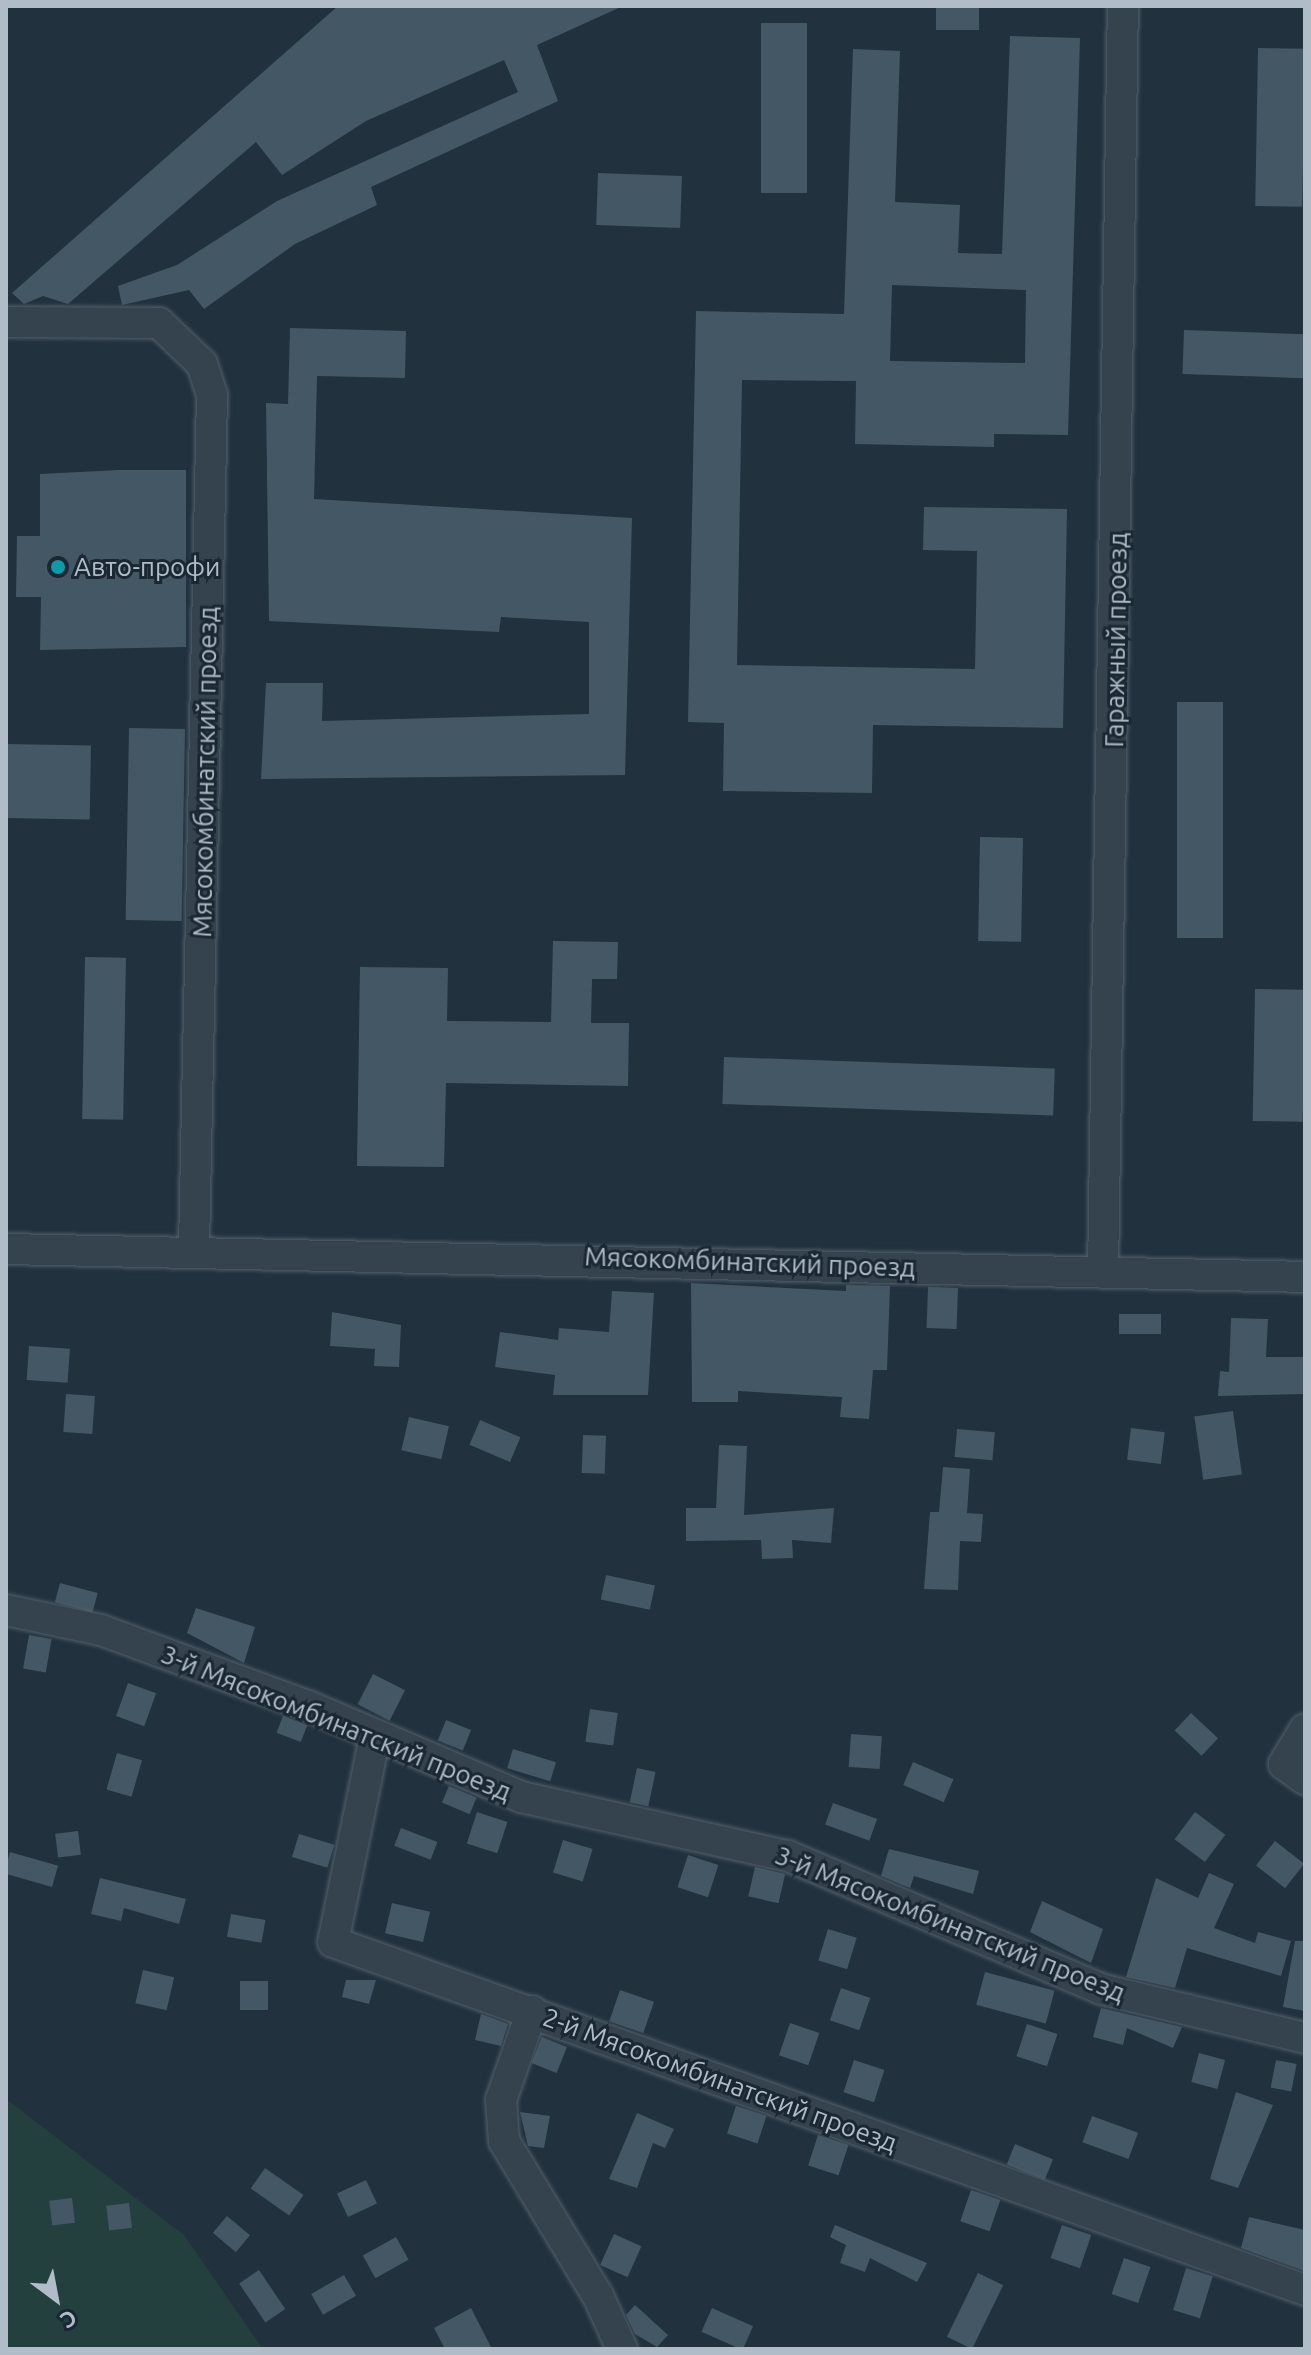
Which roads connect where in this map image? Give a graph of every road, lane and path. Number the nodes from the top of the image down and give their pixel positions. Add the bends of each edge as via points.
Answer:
1 (1123, 6) edge
2 (6, 322) edge
3 (6, 1249) edge
4 (194, 1250) junction
5 (1103, 1273) junction
6 (1305, 1277) edge
7 (6, 1610) edge
8 (1305, 1729) edge
9 (375, 1736) junction
10 (1305, 1779) edge
11 (532, 2011) junction
12 (1305, 2038) edge
13 (1305, 2290) edge
14 (622, 2349) edge

1 - 5 street, Гаражный проезд
2 - 4 street, Мясокомбинатский проезд via 159,323 202,364 212,395
3 - 4 street, Мясокомбинатский проезд
4 - 5 street, Мясокомбинатский проезд
5 - 6 street, Мясокомбинатский проезд
7 - 9 street, 3-й Мясокомбинатский проезд via 101,1630
8 - 10 street via 1284,1764
9 - 11 street, 2-й Мясокомбинатский проезд via 333,1942
9 - 12 street, 3-й Мясокомбинатский проезд via 521,1797 788,1856 1101,1989
11 - 13 street, 2-й Мясокомбинатский проезд via 1149,2240
11 - 14 street via 501,2100 504,2141

